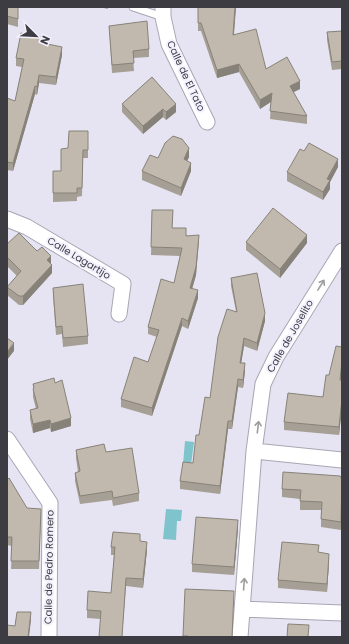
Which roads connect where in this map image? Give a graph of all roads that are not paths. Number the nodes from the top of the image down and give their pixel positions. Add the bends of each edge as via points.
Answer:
1 (133, 7) edge
2 (163, 12) edge
3 (207, 122) dead end
4 (7, 219) edge
5 (342, 251) edge
6 (119, 314) dead end
7 (7, 439) edge
8 (254, 452) junction
9 (342, 460) edge
10 (242, 609) junction
11 (342, 613) edge
12 (49, 637) edge
13 (240, 637) edge

1 - 2 lane
2 - 3 street, Calle de El Tato via 169,44
4 - 6 street, Calle Lagartijo via 27,227 123,284
8 -> 5 street, Calle de Joselito via 263,384 276,357
7 - 12 street, Calle de Pedro Romero via 50,503
8 - 9 street
10 -> 8 street, Calle de Joselito
10 - 11 street
10 - 13 street, Calle de Joselito

